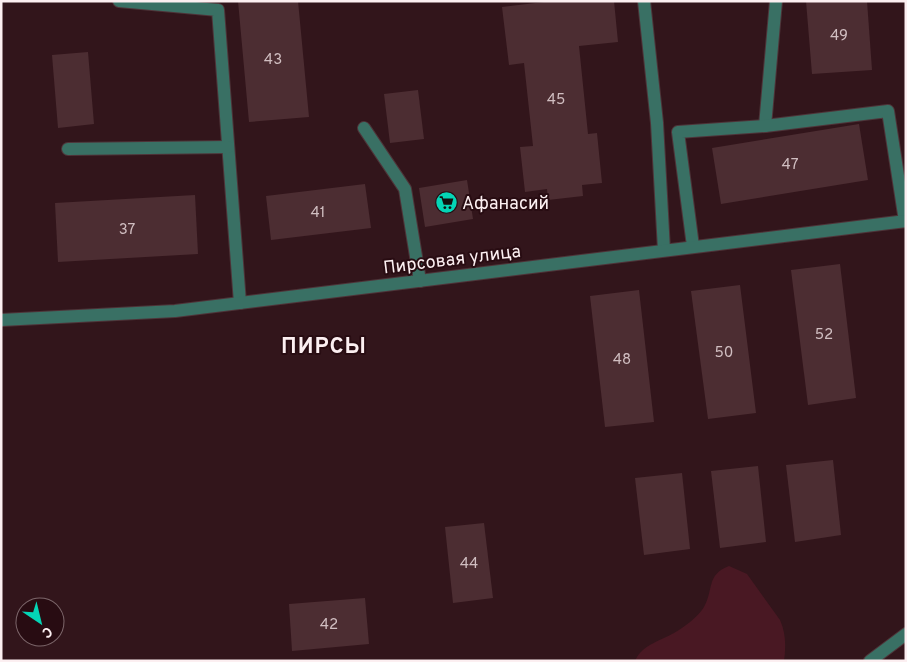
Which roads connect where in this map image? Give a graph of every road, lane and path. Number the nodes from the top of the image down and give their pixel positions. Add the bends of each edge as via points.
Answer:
1 (119, 1) edge
2 (644, 1) edge
3 (776, 1) edge
4 (765, 126) junction
5 (364, 128) dead end
6 (228, 147) junction
7 (68, 149) dead end
8 (906, 221) edge
9 (692, 246) junction
10 (664, 250) junction
11 (420, 280) junction
12 (240, 303) junction
13 (1, 320) edge
14 (906, 634) edge
15 (870, 661) edge

1 - 6 street via 218,10
2 - 10 street via 657,123
3 - 4 street
4 - 8 street via 888,111
4 - 9 street via 678,132
5 - 11 street via 405,189
6 - 7 street
6 - 12 street
8 - 9 street, Пирсовая улица
9 - 10 street, Пирсовая улица
10 - 11 street, Пирсовая улица
11 - 12 street, Пирсовая улица
12 - 13 street, Пирсовая улица via 175,311
14 - 15 street

